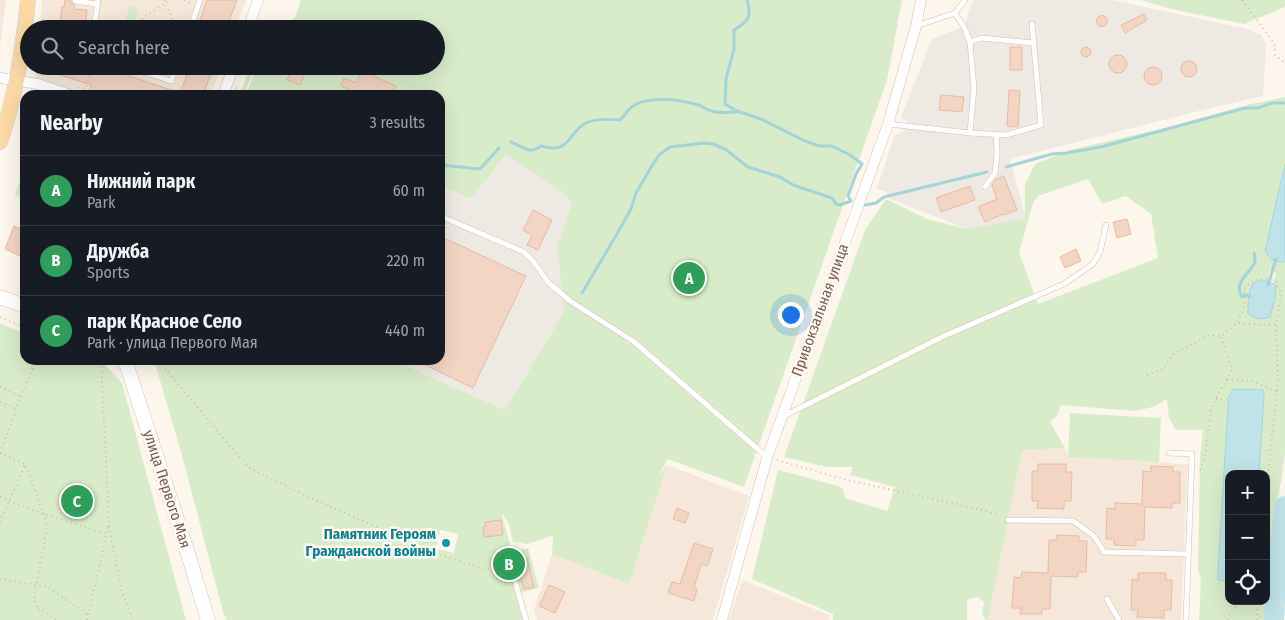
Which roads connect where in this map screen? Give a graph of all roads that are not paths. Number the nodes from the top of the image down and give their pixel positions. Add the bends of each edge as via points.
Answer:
1 (28, 0) edge
2 (200, 0) edge
3 (258, 0) edge
4 (920, 0) edge
5 (965, 0) edge
6 (75, 1) edge
7 (98, 2) edge
8 (955, 13) junction
9 (25, 20) edge
10 (95, 20) edge
11 (193, 20) edge
12 (251, 20) edge
13 (1032, 24) dead end
14 (916, 26) junction
15 (970, 42) junction
16 (1034, 43) junction
17 (20, 58) edge
18 (155, 75) edge
19 (173, 75) edge
20 (231, 75) edge
21 (0, 78) edge
22 (17, 80) junction
23 (68, 90) edge
24 (225, 90) edge
25 (888, 124) junction
26 (970, 134) junction
27 (996, 134) junction
28 (0, 142) edge
29 (985, 187) dead end
30 (445, 218) edge
31 (1106, 225) dead end
32 (0, 296) edge
33 (20, 304) edge
34 (126, 365) edge
35 (782, 418) junction
36 (1169, 453) dead end
37 (767, 458) junction
38 (1008, 520) road end
39 (1188, 554) junction
40 (510, 567) road end
41 (1107, 599) dead end
42 (208, 620) edge
43 (526, 620) edge
44 (722, 620) edge
45 (1119, 620) edge
46 (1186, 620) edge

1 - 9 main road
2 - 11 lane
3 - 12 street
4 - 14 street, Привокзальная улица
5 - 8 lane
6 - 7 lane
7 - 10 lane
8 - 14 lane
8 - 15 lane
13 - 16 lane
14 - 25 street, Привокзальная улица
15 - 16 lane via 981,38
15 - 26 lane via 974,88
16 - 27 lane via 1042,125 1006,135
17 - 22 main road
18 - 19 lane via 171,80
20 - 24 street
21 - 22 street
22 - 23 street
22 - 28 main road
25 - 26 lane
25 - 35 street, Привокзальная улица
26 - 27 lane
27 - 29 lane via 995,173
30 - 37 lane via 524,252 548,282 632,341
31 - 35 lane via 1100,252 1093,264 1064,284 944,336
32 - 33 main road
34 - 42 main road, улица Первого Мая
35 - 37 street, Привокзальная улица
36 - 39 lane via 1192,454
37 - 44 street, Привокзальная улица
38 - 39 lane via 1074,521 1094,536 1104,552
39 - 46 lane
40 - 43 lane
41 - 45 lane

